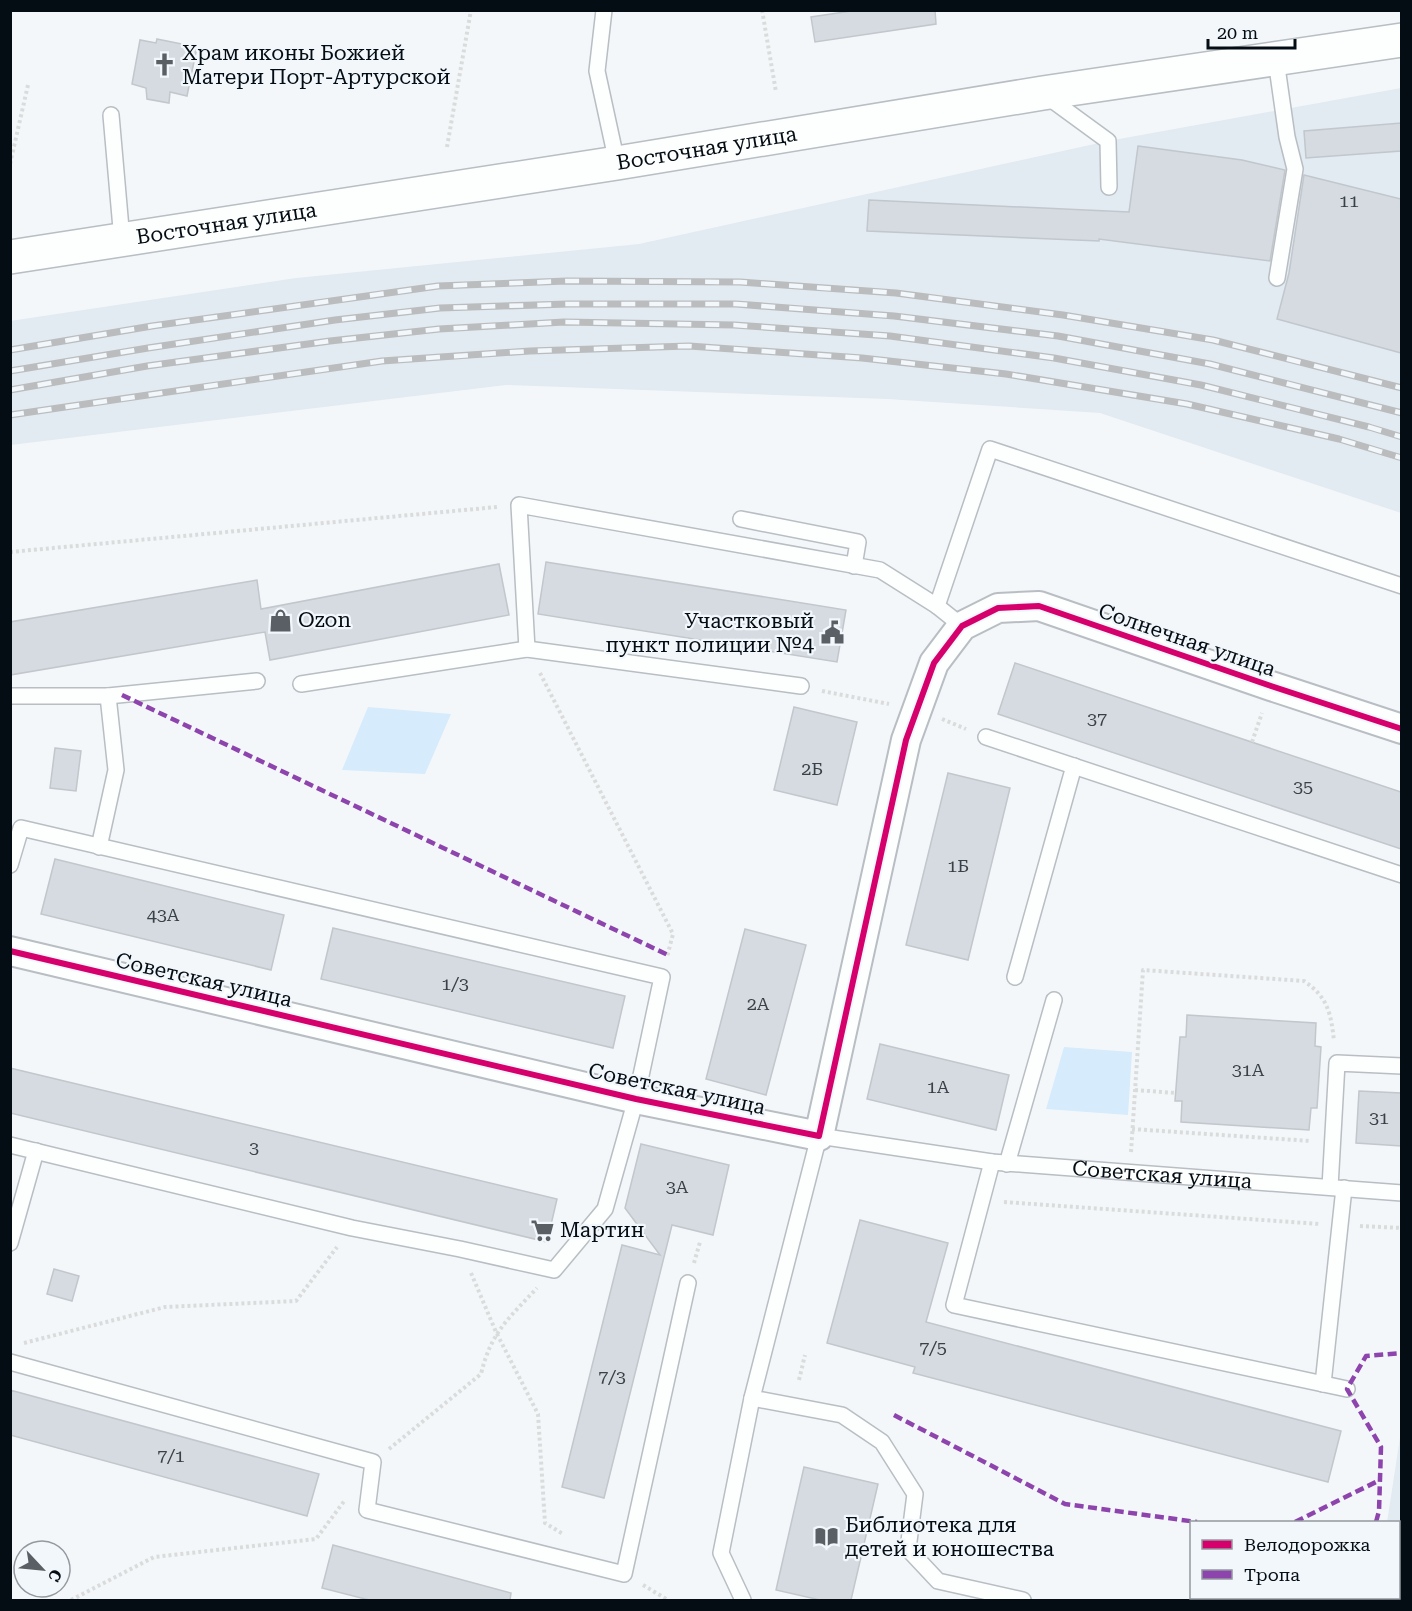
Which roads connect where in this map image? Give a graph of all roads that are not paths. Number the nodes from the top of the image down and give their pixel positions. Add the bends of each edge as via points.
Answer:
1 (604, 10) edge
2 (1401, 40) edge
3 (1276, 60) junction
4 (1042, 93) junction
5 (111, 115) dead end
6 (617, 163) junction
7 (1109, 187) dead end
8 (122, 240) junction
9 (10, 257) edge
10 (1277, 278) dead end
11 (741, 519) dead end
12 (854, 566) junction
13 (1401, 586) edge
14 (938, 606) junction
15 (962, 626) junction
16 (527, 649) junction
17 (257, 681) dead end
18 (301, 684) dead end
19 (801, 686) dead end
20 (10, 696) edge
21 (108, 696) junction
22 (1401, 729) edge
23 (986, 737) road end
24 (1074, 766) junction
25 (99, 847) junction
26 (10, 865) edge
27 (1401, 875) edge
28 (10, 951) edge
29 (1015, 977) dead end
30 (1054, 1000) dead end
31 (1401, 1066) edge
32 (636, 1099) junction
33 (819, 1136) junction
34 (10, 1145) edge
35 (36, 1151) junction
36 (999, 1163) junction
37 (1337, 1188) junction
38 (1401, 1193) edge
39 (10, 1243) edge
40 (688, 1284) dead end
41 (10, 1362) edge
42 (1323, 1384) junction
43 (1347, 1389) dead end
44 (752, 1398) junction
45 (743, 1600) edge
46 (1023, 1600) edge

1 - 6 lane via 597,71
2 - 3 main road, Восточная улица
3 - 4 main road, Восточная улица
3 - 10 lane via 1295,169
4 - 6 main road, Восточная улица
4 - 7 lane via 1107,141
5 - 8 lane
6 - 8 main road, Восточная улица
8 - 9 main road, Восточная улица
11 - 12 lane via 858,542
12 - 14 lane via 880,570
12 - 16 lane via 519,505
13 - 14 lane via 990,448
14 - 15 lane
15 - 22 street, Солнечная улица via 998,609 1039,606
15 - 33 street via 934,663 906,740
16 - 18 lane
16 - 19 lane
17 - 21 lane
20 - 21 lane
21 - 25 lane via 116,770
23 - 24 lane
24 - 27 lane
24 - 29 lane
25 - 26 lane via 21,828
25 - 32 lane via 662,977
28 - 32 street, Советская улица
30 - 36 lane
31 - 37 lane via 1337,1063 1333,1142
32 - 33 street, Советская улица
32 - 35 lane via 604,1209 554,1270 352,1228
33 - 36 lane, Советская улица
33 - 44 lane
34 - 35 lane
35 - 39 lane
36 - 37 lane, Советская улица
36 - 42 lane via 982,1201 954,1305
37 - 38 lane, Советская улица
37 - 42 lane via 1340,1226
40 - 41 lane via 624,1574 367,1510 373,1462
42 - 43 lane
44 - 45 lane via 721,1552
44 - 46 lane via 842,1415 882,1442 915,1494 908,1549 938,1581

